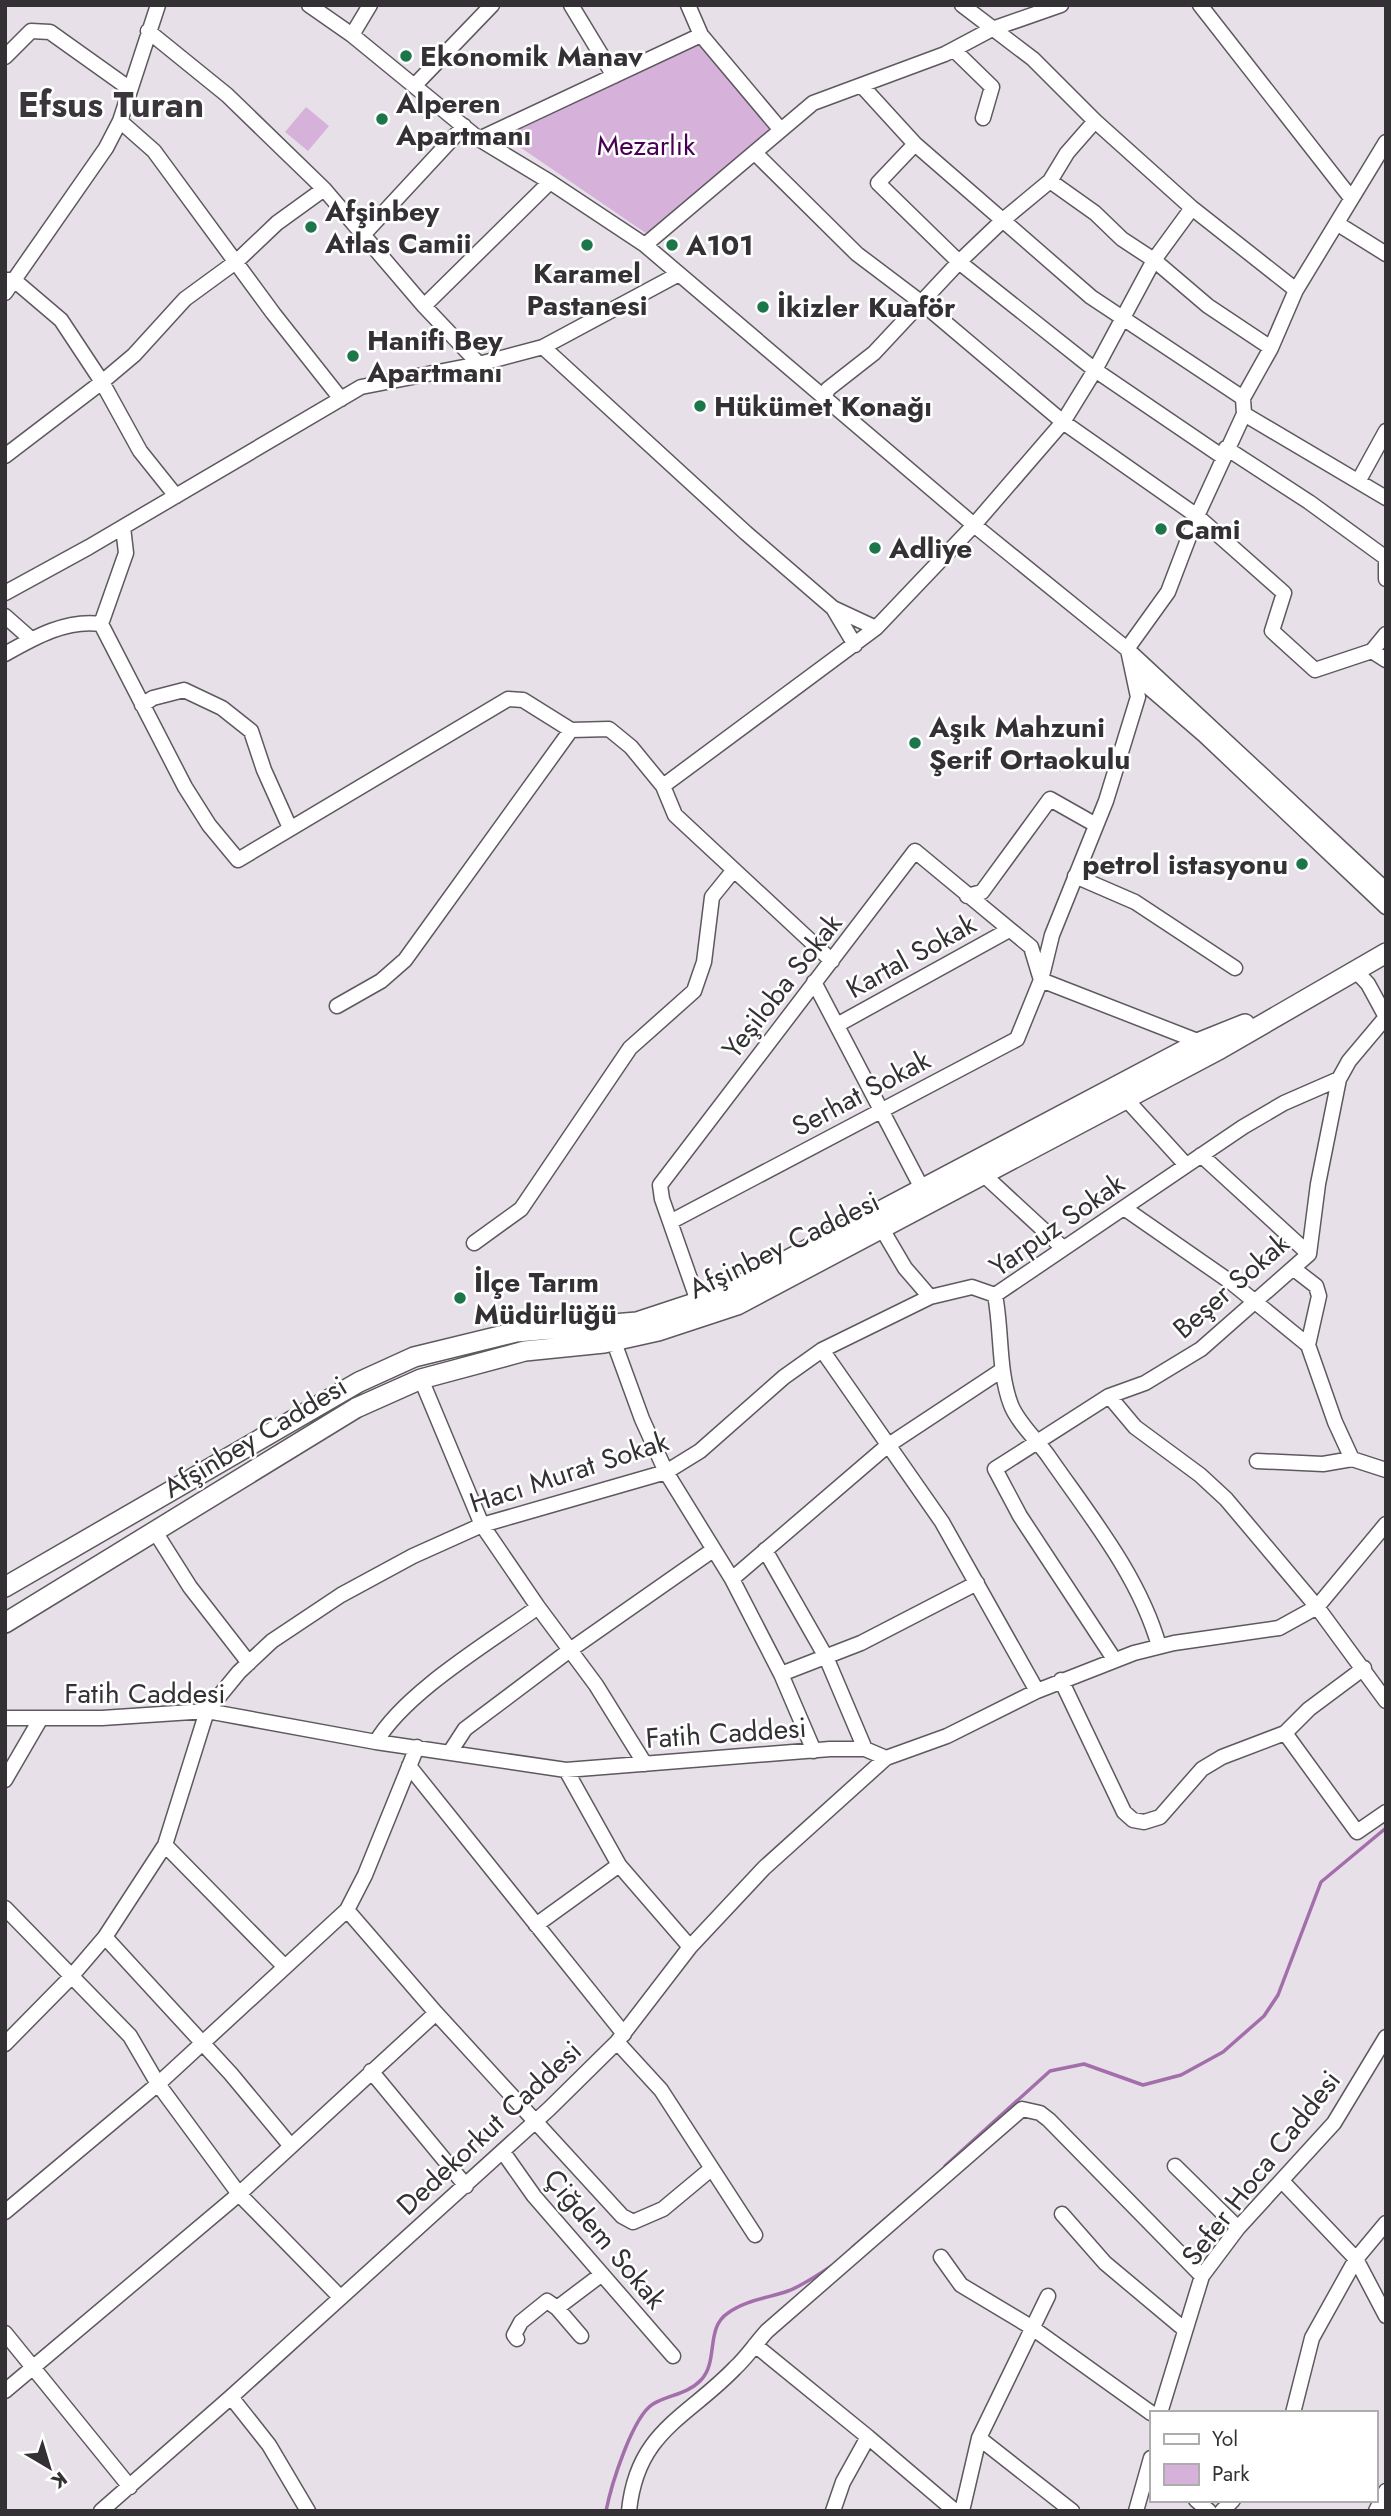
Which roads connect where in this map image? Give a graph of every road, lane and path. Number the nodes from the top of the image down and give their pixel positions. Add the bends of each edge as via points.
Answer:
1 (158, 5) edge
2 (309, 5) edge
3 (370, 5) edge
4 (492, 5) edge
5 (571, 5) edge
6 (688, 5) edge
7 (962, 5) edge
8 (1061, 5) edge
9 (1200, 5) edge
10 (992, 29) junction
11 (148, 31) junction
12 (352, 35) junction
13 (701, 35) junction
14 (954, 50) junction
15 (5, 57) edge
16 (614, 76) junction
17 (415, 85) junction
18 (862, 86) junction
19 (130, 89) junction
20 (983, 118) dead end
21 (120, 121) junction
22 (1095, 121) junction
23 (464, 126) junction
24 (780, 129) junction
25 (479, 139) junction
26 (1386, 142) edge
27 (915, 144) junction
28 (756, 154) junction
29 (550, 181) junction
30 (1050, 181) junction
31 (324, 189) junction
32 (1351, 198) junction
33 (1192, 208) junction
34 (1003, 220) junction
35 (1338, 224) junction
36 (363, 235) junction
37 (645, 245) junction
38 (1386, 254) edge
39 (1154, 260) junction
40 (237, 261) junction
41 (959, 262) junction
42 (677, 275) junction
43 (8, 284) edge
44 (1296, 290) junction
45 (922, 303) junction
46 (424, 306) junction
47 (1122, 320) junction
48 (543, 347) junction
49 (1271, 348) junction
50 (480, 364) junction
51 (1095, 370) junction
52 (102, 382) junction
53 (825, 396) junction
54 (1243, 398) junction
55 (341, 399) junction
56 (1244, 414) junction
57 (1063, 422) junction
58 (1386, 431) edge
59 (1224, 453) junction
60 (5, 456) edge
61 (1359, 480) junction
62 (176, 496) junction
63 (1386, 498) edge
64 (1197, 516) junction
65 (974, 525) junction
66 (123, 527) junction
67 (1386, 560) edge
68 (1386, 579) edge
69 (5, 593) edge
70 (834, 608) junction
71 (5, 616) edge
72 (101, 624) junction
73 (876, 628) junction
74 (1386, 634) edge
75 (31, 639) junction
76 (855, 645) junction
77 (1127, 649) junction
78 (1372, 652) junction
79 (5, 654) edge
80 (1386, 660) edge
81 (142, 705) junction
82 (570, 730) junction
83 (663, 786) junction
84 (1096, 825) junction
85 (290, 828) junction
86 (733, 871) junction
87 (1075, 876) junction
88 (1386, 890) edge
89 (967, 896) junction
90 (1386, 907) edge
91 (1009, 930) junction
92 (1052, 935) junction
93 (1031, 947) junction
94 (1386, 953) edge
95 (832, 961) junction
96 (1236, 968) dead end
97 (1355, 970) junction
98 (1041, 980) junction
99 (814, 982) junction
100 (337, 1006) dead end
101 (1386, 1017) edge
102 (837, 1026) junction
103 (1204, 1049) junction
104 (1339, 1079) junction
105 (1126, 1099) junction
106 (881, 1109) junction
107 (1201, 1155) junction
108 (1186, 1165) junction
109 (984, 1175) junction
110 (926, 1197) junction
111 (1124, 1209) junction
112 (672, 1221) junction
113 (882, 1228) junction
114 (474, 1242) dead end
115 (1063, 1248) junction
116 (1309, 1254) junction
117 (1294, 1269) junction
118 (995, 1295) junction
119 (930, 1297) junction
120 (1254, 1303) junction
121 (701, 1311) junction
122 (604, 1343) junction
123 (1308, 1345) junction
124 (822, 1350) junction
125 (1002, 1370) junction
126 (421, 1379) junction
127 (1109, 1396) junction
128 (1037, 1439) junction
129 (887, 1446) junction
130 (1352, 1459) junction
131 (1257, 1461) dead end
132 (1386, 1470) edge
133 (666, 1472) junction
134 (1386, 1524) edge
135 (482, 1525) junction
136 (154, 1530) junction
137 (713, 1550) junction
138 (765, 1550) junction
139 (732, 1579) junction
140 (977, 1583) junction
141 (5, 1587) edge
142 (538, 1607) junction
143 (1317, 1607) junction
144 (5, 1623) edge
145 (1159, 1646) junction
146 (570, 1650) junction
147 (826, 1657) junction
148 (1114, 1660) junction
149 (250, 1663) junction
150 (1364, 1668) junction
151 (781, 1674) junction
152 (1061, 1680) junction
153 (1037, 1691) junction
154 (1386, 1701) edge
155 (207, 1711) junction
156 (5, 1718) edge
157 (41, 1718) junction
158 (1285, 1732) junction
159 (376, 1742) junction
160 (416, 1747) junction
161 (865, 1749) junction
162 (814, 1751) junction
163 (450, 1752) junction
164 (886, 1758) junction
165 (645, 1763) junction
166 (409, 1766) junction
167 (566, 1770) junction
168 (5, 1780) edge
169 (1386, 1812) edge
170 (165, 1845) junction
171 (619, 1865) junction
172 (5, 1908) edge
173 (347, 1910) junction
174 (536, 1925) junction
175 (105, 1937) junction
176 (690, 1947) junction
177 (285, 1967) junction
178 (70, 1978) junction
179 (436, 2013) junction
180 (620, 2038) junction
181 (1385, 2039) edge
182 (202, 2043) junction
183 (5, 2044) edge
184 (371, 2071) junction
185 (158, 2084) junction
186 (534, 2122) junction
187 (290, 2145) junction
188 (503, 2152) junction
189 (1175, 2166) dead end
190 (711, 2169) junction
191 (1282, 2181) junction
192 (466, 2186) junction
193 (240, 2194) junction
194 (5, 2212) edge
195 (1062, 2214) dead end
196 (1386, 2223) edge
197 (1238, 2228) junction
198 (755, 2235) dead end
199 (940, 2257) dead end
200 (1356, 2259) junction
201 (602, 2274) junction
202 (1202, 2276) junction
203 (1048, 2296) dead end
204 (340, 2297) junction
205 (557, 2308) junction
206 (1386, 2316) edge
207 (1031, 2327) junction
208 (1185, 2330) junction
209 (5, 2333) edge
210 (581, 2336) dead end
211 (517, 2339) dead end
212 (755, 2345) junction
213 (673, 2356) dead end
214 (34, 2368) junction
215 (5, 2391) edge
216 (231, 2397) junction
217 (1161, 2411) edge
218 (1294, 2411) edge
219 (1150, 2412) edge
220 (868, 2437) junction
221 (979, 2438) junction
222 (1150, 2465) edge
223 (130, 2487) junction
224 (1386, 2491) edge
225 (101, 2511) edge
226 (308, 2511) edge
227 (629, 2511) edge
228 (834, 2511) edge
229 (955, 2511) edge
230 (962, 2511) edge
231 (1072, 2511) edge
232 (1136, 2511) edge
233 (1376, 2511) edge

1 - 11 street
2 - 12 street
3 - 12 street
4 - 17 street
5 - 16 street
6 - 13 street
7 - 10 street
8 - 10 street
9 - 32 street
10 - 14 street
10 - 22 street via 1033,59
11 - 19 street
11 - 31 street via 227,95
12 - 17 street
13 - 16 street
13 - 24 street
14 - 18 street
14 - 20 street via 992,87
15 - 19 street via 31,31 50,32
16 - 25 street
17 - 23 street
18 - 24 street via 813,103
18 - 27 street
19 - 21 street
21 - 40 street via 154,151
21 - 43 street via 91,172
22 - 30 street
22 - 33 street
23 - 25 street
23 - 36 street
24 - 28 street
25 - 29 street
26 - 32 street
27 - 34 street
27 - 41 street via 878,183
28 - 37 street
28 - 45 street via 858,254
29 - 37 street
29 - 46 street
30 - 34 street
30 - 39 street
31 - 36 street
31 - 40 street via 277,223
32 - 35 street
33 - 39 street
33 - 44 street
34 - 41 street
34 - 47 street
35 - 38 street
35 - 44 street
36 - 46 street
37 - 42 street
39 - 47 street
39 - 49 street via 1208,306
40 - 52 street via 185,299 134,355
40 - 55 street
41 - 45 street
41 - 51 street
42 - 48 street
42 - 53 street
43 - 52 street via 61,320
44 - 49 street
45 - 53 street
45 - 57 street
46 - 50 street
47 - 51 street
47 - 54 street
48 - 50 street
48 - 70 street
49 - 54 street
50 - 55 street via 361,387
51 - 57 street
51 - 59 street
52 - 60 street
52 - 62 street via 140,451
53 - 65 street
54 - 56 street
55 - 62 street
56 - 59 street
56 - 61 street
57 - 64 street
57 - 65 street
58 - 61 street
59 - 64 street
59 - 67 street
61 - 63 street
62 - 66 street
64 - 77 street via 1168,592
64 - 78 street via 1284,593 1272,631 1315,670
65 - 73 street
65 - 77 street
66 - 69 street
66 - 72 street via 126,554
67 - 68 street
70 - 73 street
70 - 76 street
71 - 75 street
72 - 75 street via 80,621
72 - 81 street
73 - 76 street
74 - 78 street
75 - 79 street
76 - 83 street
77 - 84 street, Serhat Sokak via 1138,697
77 - 88 street
77 - 90 street via 1146,685
78 - 80 street
81 - 85 street via 184,690 222,708 251,731
81 - 85 street via 185,787 238,860
82 - 83 street via 608,729 631,747
82 - 85 street via 523,701 509,699
82 - 100 street via 405,960 381,981
83 - 86 street via 675,815
84 - 87 street, Serhat Sokak
84 - 89 street via 1050,799 982,892
86 - 95 street
86 - 114 street via 712,897 704,962 694,991 630,1048 521,1209
87 - 92 street, Serhat Sokak
87 - 96 street via 1135,902
89 - 91 street, Yeşiloba Sokak
89 - 95 street, Yeşiloba Sokak via 915,851
91 - 93 street, Yeşiloba Sokak
91 - 102 street, Kartal Sokak
92 - 93 street
92 - 98 street, Serhat Sokak
93 - 98 street
94 - 97 main road, Afşinbey Caddesi
95 - 99 street, Yeşiloba Sokak
97 - 101 street, Beşer Sokak
97 - 103 main road, Afşinbey Caddesi via 1311,997
98 - 103 street
98 - 106 street, Serhat Sokak via 1017,1039
99 - 102 street
99 - 112 street, Yeşiloba Sokak via 660,1185
101 - 104 street, Beşer Sokak
102 - 106 street
103 - 105 main road, Afşinbey Caddesi
103 - 110 main road, Afşinbey Caddesi
104 - 107 street, Yarpuz Sokak via 1284,1103
104 - 116 street, Beşer Sokak
105 - 108 street
105 - 109 main road, Afşinbey Caddesi
106 - 110 street
106 - 112 street, Serhat Sokak
107 - 108 street, Yarpuz Sokak
107 - 116 street
108 - 111 street, Yarpuz Sokak
109 - 110 main road, Afşinbey Caddesi
109 - 115 street
110 - 113 main road, Afşinbey Caddesi
110 - 121 main road, Afşinbey Caddesi via 735,1288
111 - 115 street, Yarpuz Sokak
111 - 120 street
112 - 121 street, Yeşiloba Sokak
113 - 119 street via 905,1268
113 - 121 main road, Afşinbey Caddesi via 737,1305
115 - 118 street, Yarpuz Sokak
116 - 117 street, Beşer Sokak
117 - 120 street, Beşer Sokak
117 - 123 street via 1316,1286 1319,1296
118 - 119 street, Hacı Murat Sokak via 972,1287
118 - 125 street, Yarpuz Sokak
119 - 124 street, Hacı Murat Sokak
120 - 123 street
120 - 127 street, Beşer Sokak via 1201,1349 1145,1383
121 - 122 main road, Afşinbey Caddesi
121 - 141 main road, Afşinbey Caddesi via 637,1322 516,1332 414,1357 359,1382
122 - 126 main road, Afşinbey Caddesi via 525,1351
122 - 133 street via 615,1345
123 - 130 street
124 - 129 street
124 - 133 street, Hacı Murat Sokak via 700,1451
125 - 128 street, Yarpuz Sokak via 1012,1408
125 - 129 street
126 - 135 street
126 - 136 main road, Afşinbey Caddesi via 356,1408
127 - 128 street, Beşer Sokak
127 - 143 street via 1135,1427 1226,1499
128 - 145 street, Yarpuz Sokak via 1108,1541 1152,1620
128 - 148 street, Beşer Sokak via 995,1469 1020,1516
129 - 138 street
129 - 140 street via 942,1522
130 - 131 street via 1323,1464
130 - 132 street
133 - 135 street, Hacı Murat Sokak
133 - 137 street
134 - 143 street
135 - 142 street
135 - 149 street, Hacı Murat Sokak via 341,1595 272,1641
136 - 144 main road, Afşinbey Caddesi
136 - 149 street via 190,1587
137 - 139 street
137 - 146 street
138 - 139 street
138 - 147 street
139 - 151 street
140 - 147 street via 903,1624
140 - 153 street
142 - 146 street
142 - 159 street via 421,1693 386,1725
143 - 145 street via 1279,1628
143 - 150 street
145 - 148 street
146 - 163 street via 465,1729
146 - 165 street
147 - 151 street
147 - 161 street
148 - 152 street
149 - 155 street, Hacı Murat Sokak
150 - 154 street
150 - 158 street
151 - 162 street
152 - 153 street
152 - 158 street via 1124,1812 1133,1820 1160,1817 1202,1769
153 - 164 street via 977,1723
155 - 157 street, Fatih Caddesi
155 - 159 street, Fatih Caddesi
155 - 170 street
156 - 157 street, Fatih Caddesi
157 - 168 street
158 - 169 street via 1357,1832
159 - 160 street, Fatih Caddesi
160 - 163 street, Fatih Caddesi
160 - 166 street
161 - 162 street, Fatih Caddesi
161 - 164 street, Fatih Caddesi
162 - 165 street, Fatih Caddesi
163 - 167 street, Fatih Caddesi
164 - 176 street, Dedekorkut Caddesi via 798,1833
165 - 167 street, Fatih Caddesi
166 - 173 street
166 - 174 street
167 - 171 street
170 - 175 street
170 - 177 street
171 - 174 street
171 - 176 street
172 - 178 street
173 - 177 street
173 - 179 street
174 - 180 street
175 - 178 street
175 - 182 street
176 - 180 street, Dedekorkut Caddesi
177 - 182 street
178 - 183 street
178 - 185 street via 130,2036
179 - 184 street
179 - 186 street
180 - 186 street, Dedekorkut Caddesi
180 - 190 street via 661,2090
181 - 191 street, Sefer Hoca Caddesi via 1334,2123
182 - 185 street
182 - 187 street
184 - 187 street
184 - 192 street
185 - 193 street
185 - 194 street
186 - 188 street, Dedekorkut Caddesi
186 - 190 street via 622,2216 633,2222 663,2209
187 - 193 street
188 - 192 street, Dedekorkut Caddesi
188 - 201 street, Çiğdem Sokak via 534,2196
189 - 197 street
190 - 198 street
191 - 197 street, Sefer Hoca Caddesi
191 - 200 street
192 - 204 street, Dedekorkut Caddesi
193 - 204 street
193 - 214 street
195 - 208 street via 1105,2263
196 - 200 street
197 - 202 street, Sefer Hoca Caddesi
199 - 207 street via 961,2286
200 - 206 street
200 - 218 street via 1312,2338
201 - 205 street
201 - 213 street, Çiğdem Sokak
202 - 208 street, Sefer Hoca Caddesi
202 - 212 street via 1049,2120 1022,2109
203 - 207 street
204 - 216 street, Dedekorkut Caddesi
205 - 210 street
205 - 211 street via 547,2301 521,2322 514,2335
207 - 219 street
207 - 221 street
208 - 217 street, Sefer Hoca Caddesi
209 - 214 street
212 - 220 street
212 - 227 street via 735,2369 649,2446
214 - 215 street
214 - 223 street
216 - 223 street, Dedekorkut Caddesi
216 - 226 street via 269,2445
220 - 228 street via 843,2482
220 - 229 street
221 - 230 street
221 - 231 street
222 - 232 street
223 - 225 street, Dedekorkut Caddesi
224 - 233 street

